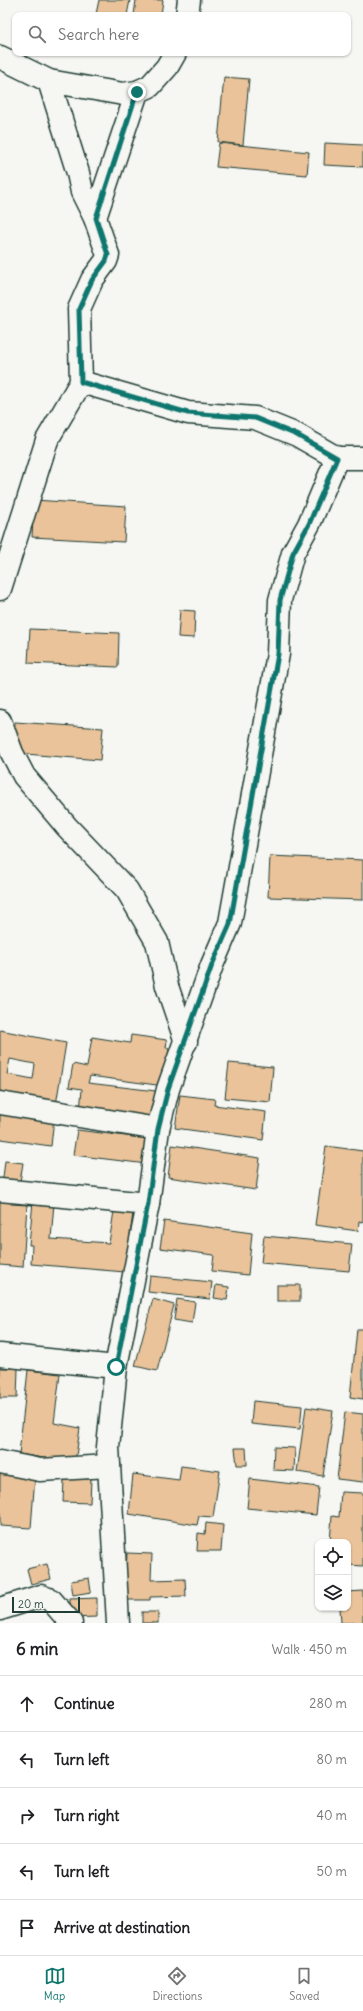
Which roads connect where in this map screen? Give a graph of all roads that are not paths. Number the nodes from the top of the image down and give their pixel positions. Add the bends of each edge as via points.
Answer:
1 (189, 0) edge
2 (187, 12) edge
3 (173, 56) edge
4 (0, 57) edge
5 (49, 81) junction
6 (137, 92) junction
7 (96, 218) junction
8 (81, 382) junction
9 (337, 458) junction
10 (363, 458) edge
11 (0, 589) edge
12 (0, 721) edge
13 (186, 1042) junction
14 (0, 1103) edge
15 (158, 1129) junction
16 (0, 1190) edge
17 (148, 1204) junction
18 (0, 1355) edge
19 (116, 1367) junction
20 (0, 1462) edge
21 (109, 1466) junction
22 (0, 1609) edge
23 (70, 1623) edge
24 (118, 1623) edge

1 - 2 street
3 - 6 street via 150,86
4 - 5 street
5 - 6 street via 123,94
5 - 7 street via 82,192
6 - 7 street
7 - 8 street via 108,255 85,293 79,309
8 - 9 street via 188,413 255,418 297,435
8 - 11 street via 47,440
9 - 10 street
9 - 13 street via 309,524 293,553 280,600 278,654 230,924 212,965
12 - 13 street via 24,776 66,827 127,890 146,922 157,942 167,986
13 - 15 street via 168,1089
14 - 15 street
15 - 17 street
16 - 17 street
17 - 19 street
18 - 19 street
19 - 21 street via 108,1448
20 - 21 street via 40,1470
21 - 24 street
22 - 23 street via 41,1596 51,1600

